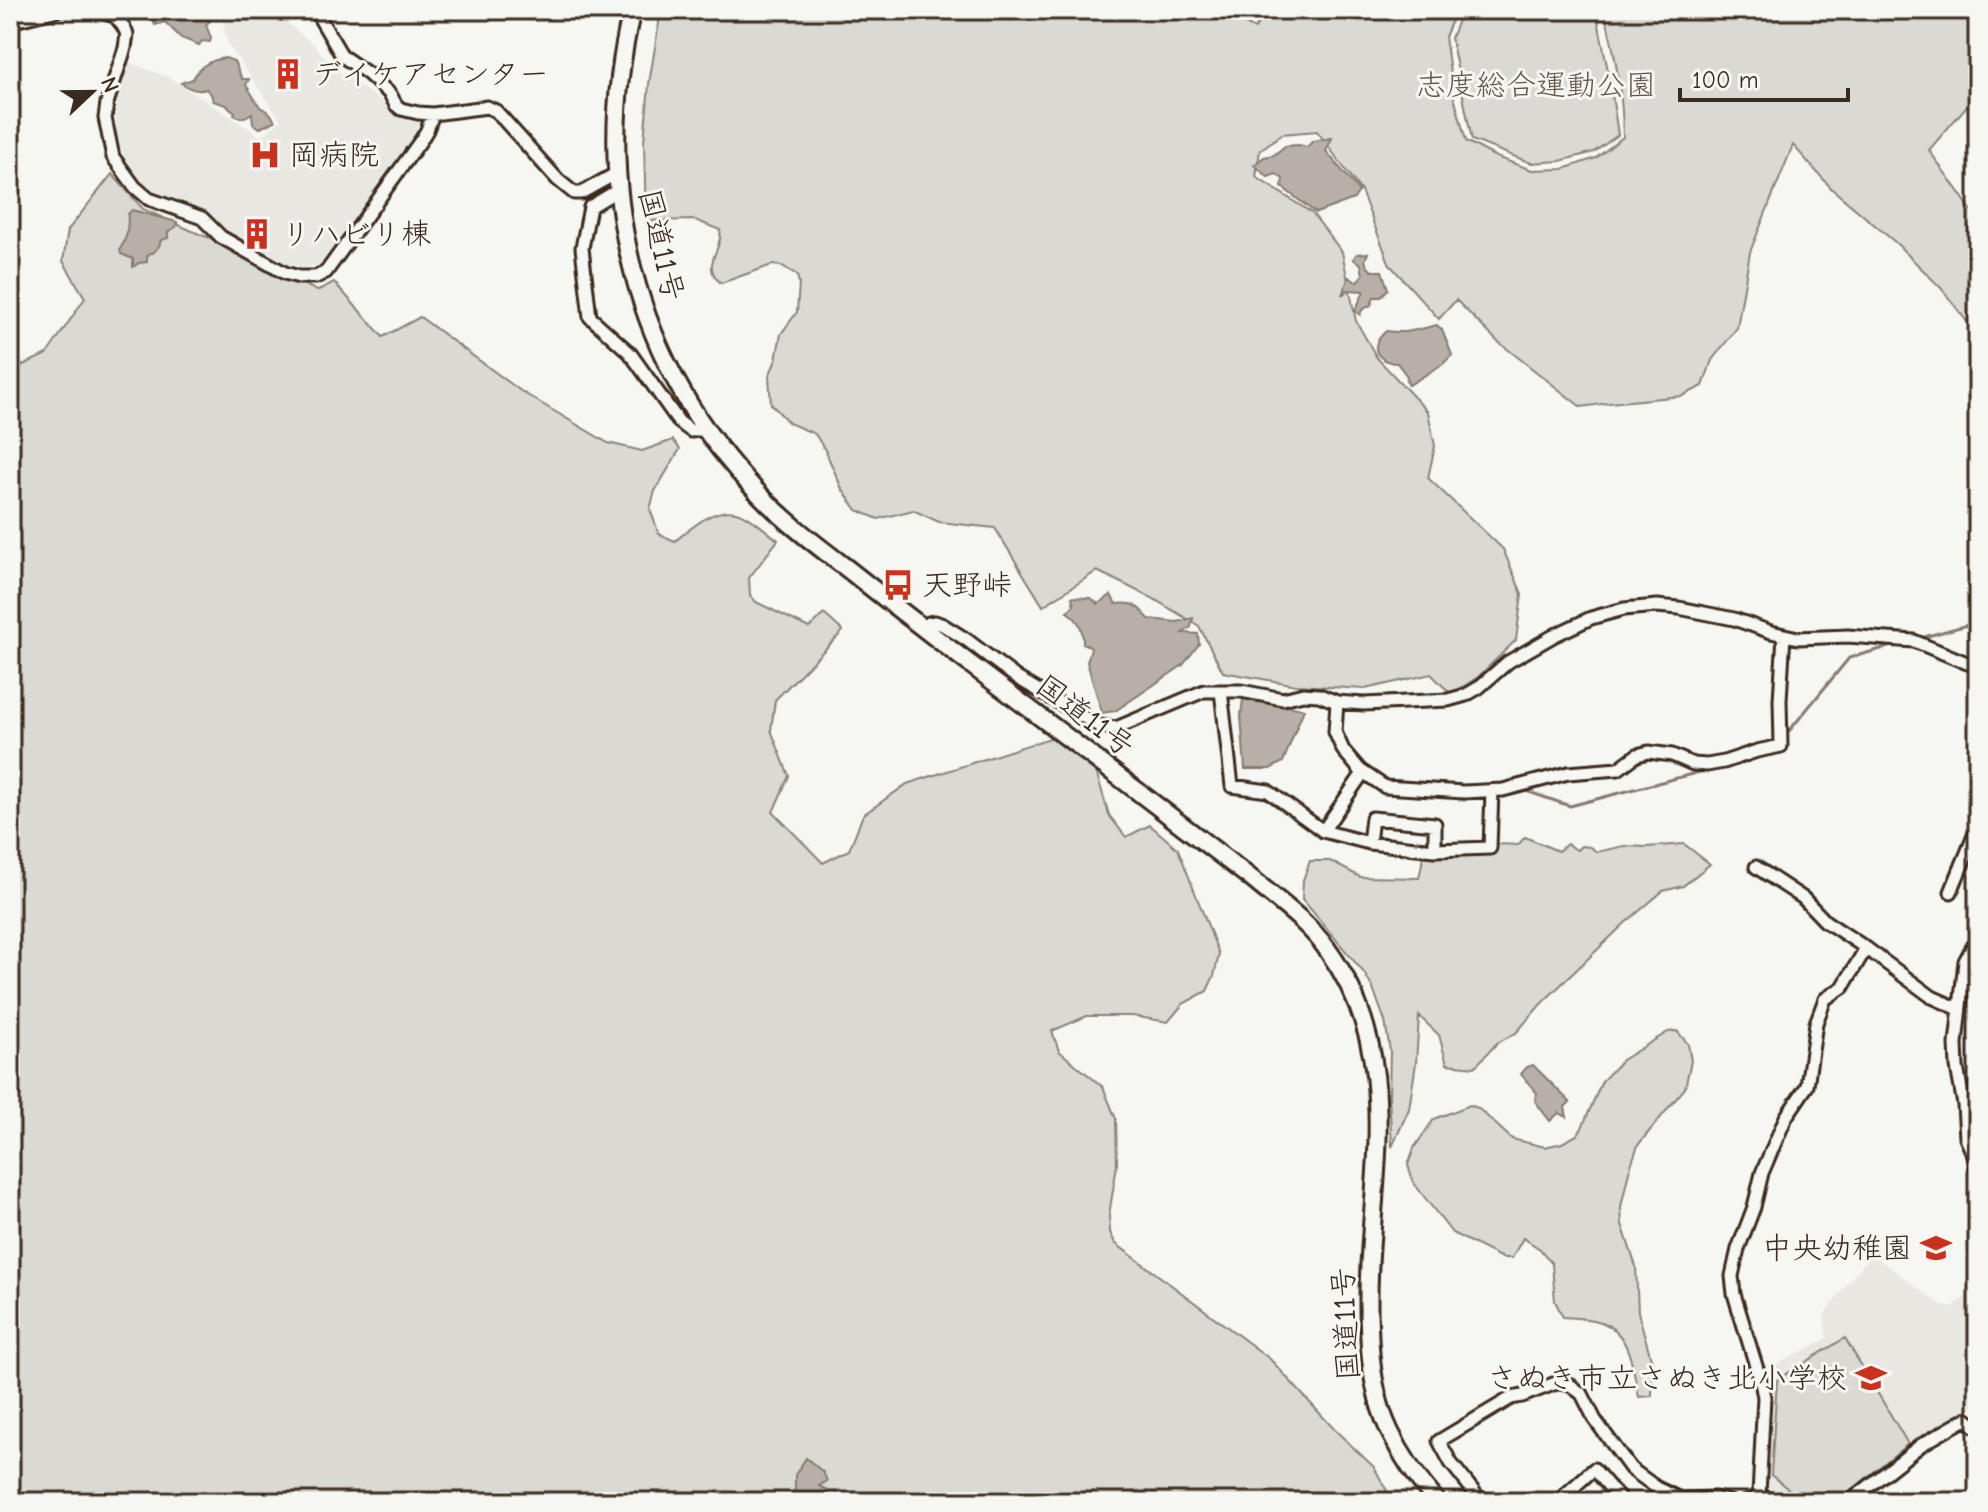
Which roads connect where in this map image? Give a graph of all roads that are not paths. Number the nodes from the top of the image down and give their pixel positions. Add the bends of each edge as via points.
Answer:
1 (58, 10) edge
2 (91, 10) edge
3 (315, 10) edge
4 (632, 10) edge
5 (10, 22) edge
6 (433, 114) junction
7 (618, 181) junction
8 (706, 429) junction
9 (922, 628) junction
10 (1784, 635) junction
11 (1978, 662) edge
12 (1221, 691) junction
13 (1337, 702) junction
14 (1978, 770) edge
15 (1363, 773) junction
16 (1978, 782) edge
17 (1492, 791) junction
18 (1978, 826) edge
19 (1323, 831) junction
20 (1369, 843) junction
21 (1435, 850) junction
22 (1756, 867) dead end
23 (1951, 892) dead end
24 (1978, 937) edge
25 (1866, 948) junction
26 (1959, 1009) junction
27 (1978, 1173) edge
28 (1978, 1428) edge
29 (1759, 1495) junction
30 (1437, 1502) edge
31 (1482, 1502) edge
32 (1557, 1502) edge
33 (1617, 1502) edge
34 (1730, 1502) edge
35 (1746, 1502) edge
36 (1778, 1502) edge
37 (1849, 1502) edge

1 - 5 street
2 - 6 street via 115,16 127,34 105,118 113,157 125,175 149,199 202,218 221,237 285,273 316,277 326,272 421,140
3 - 6 street via 342,56 367,73 396,105
4 - 7 highway, 国道11号 via 619,81
6 - 7 street via 487,107 496,111 574,193
7 - 8 highway, 国道11号 via 638,293 677,382
7 - 8 street via 590,207 582,248 590,317 630,353 679,422 691,431
8 - 9 highway, 国道11号 via 762,497
9 - 12 street via 935,622 943,625 1017,678 1099,726 1116,728 1204,691
9 - 30 highway, 国道11号 via 1301,920 1346,978 1370,1037 1377,1078 1367,1300 1370,1361 1389,1430
10 - 11 street via 1914,641 1967,663
10 - 13 street via 1679,608 1624,609 1555,635 1466,695 1448,700
10 - 17 street via 1781,746 1707,765 1649,752 1618,769 1568,773
12 - 13 street via 1283,699 1319,695
12 - 19 street via 1232,786 1268,791
13 - 15 street via 1335,732
14 - 16 street
15 - 17 street via 1385,787
15 - 19 street
17 - 21 street via 1490,848
18 - 23 street
19 - 20 street
20 - 21 street
20 - 21 street via 1372,818 1435,824
22 - 25 street
24 - 26 street via 1965,961
25 - 26 street via 1932,997
25 - 29 street via 1843,987 1825,999 1807,1086 1786,1117 1762,1173 1732,1276 1764,1397
26 - 27 street via 1957,1067 1966,1138
28 - 37 street via 1966,1419 1943,1432
29 - 35 street
29 - 36 street
31 - 34 street via 1439,1441 1511,1398 1556,1383 1569,1384 1582,1394 1631,1469 1657,1488 1680,1499
32 - 33 street via 1594,1469

